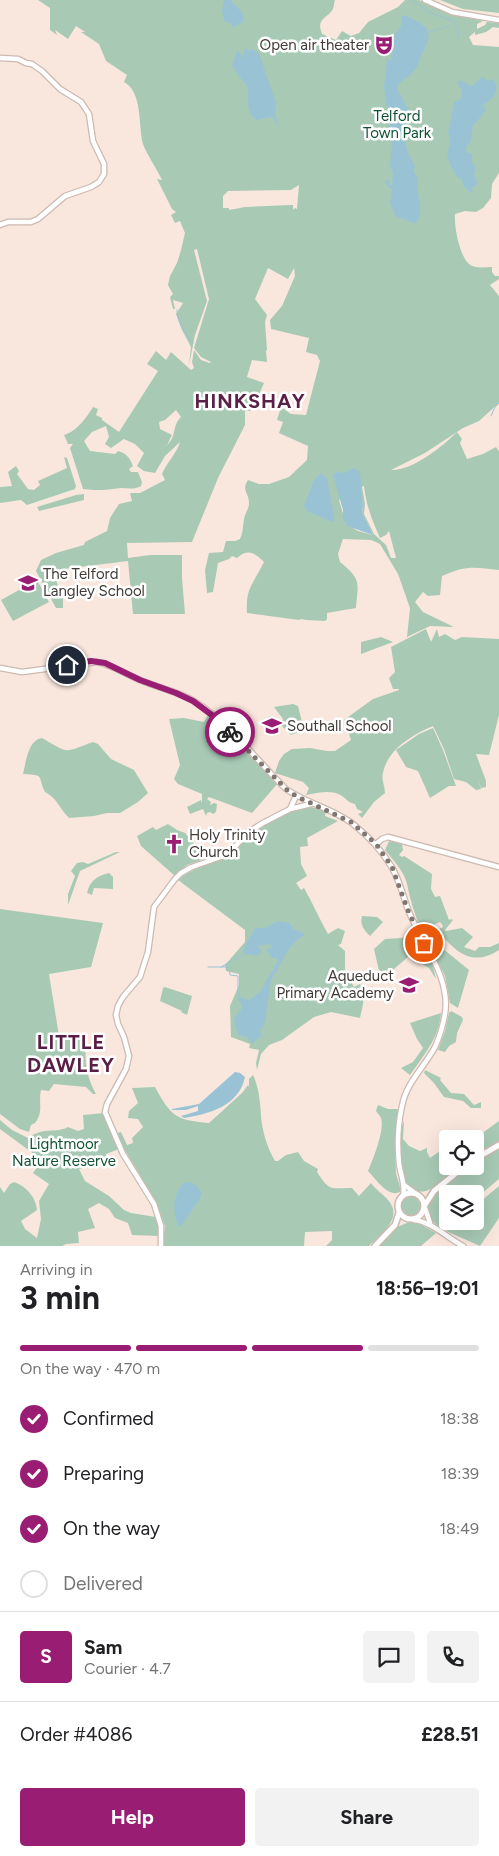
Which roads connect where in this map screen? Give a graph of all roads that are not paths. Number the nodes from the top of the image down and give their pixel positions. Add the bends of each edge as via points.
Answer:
1 (425, 0) edge
2 (499, 20) edge
3 (0, 58) edge
4 (0, 225) edge
5 (0, 668) edge
6 (296, 796) junction
7 (312, 803) junction
8 (290, 809) junction
9 (376, 844) junction
10 (499, 867) edge
11 (499, 1146) edge
12 (484, 1154) edge
13 (453, 1175) edge
14 (404, 1184) junction
15 (434, 1191) junction
16 (415, 1194) junction
17 (403, 1196) junction
18 (425, 1207) junction
19 (398, 1210) junction
20 (412, 1220) junction
21 (395, 1225) junction
22 (432, 1226) junction
23 (161, 1246) edge
24 (375, 1246) edge
25 (463, 1246) edge

1 - 2 street via 452,12
3 - 4 street via 18,59 36,66 60,89 81,102 89,114 93,141 104,164 104,174 99,182 64,196 38,219
5 - 6 street via 12,672 105,663 184,696 216,718
6 - 7 street
6 - 8 street
7 - 8 street
7 - 9 street via 351,822
8 - 23 street via 247,833 226,855 181,873 154,907 148,952 140,977 118,1006 116,1015 129,1056 105,1112 125,1157 154,1204 161,1226
9 - 10 street via 388,838
9 - 14 street via 392,867 409,913 437,968 445,996 441,1033 402,1105 398,1150
11 - 12 main road
13 - 15 main road
14 - 16 street
14 - 17 street
15 - 16 main road
15 - 18 main road
16 - 17 main road
16 - 18 main road via 422,1198
17 - 19 main road
18 - 20 main road via 421,1216
18 - 22 street
19 - 20 main road via 403,1217
19 - 21 main road
20 - 21 main road
20 - 22 street
21 - 24 main road
22 - 25 street

